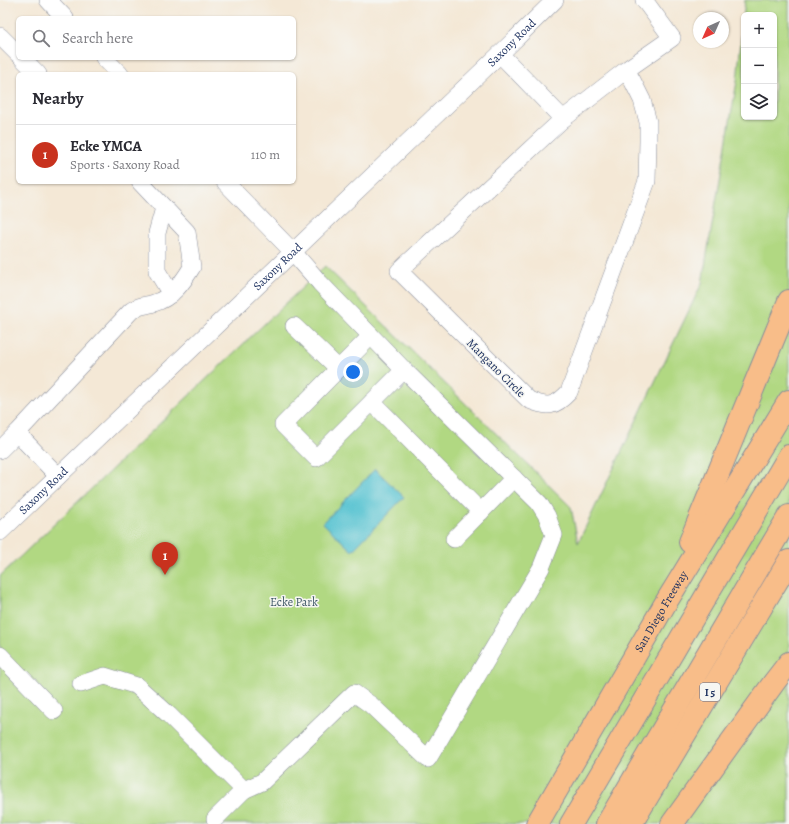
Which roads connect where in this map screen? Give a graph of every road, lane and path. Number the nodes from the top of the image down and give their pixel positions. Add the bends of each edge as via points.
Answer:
1 (48, 0) edge
2 (555, 0) edge
3 (644, 0) edge
4 (63, 16) edge
5 (0, 36) edge
6 (16, 52) edge
7 (500, 54) junction
8 (24, 60) edge
9 (106, 60) edge
10 (626, 70) junction
11 (36, 72) edge
12 (118, 72) edge
13 (563, 119) junction
14 (142, 184) edge
15 (227, 184) edge
16 (164, 208) junction
17 (293, 252) junction
18 (171, 294) junction
19 (789, 301) edge
20 (294, 326) dead end
21 (372, 336) junction
22 (339, 369) junction
23 (404, 370) junction
24 (789, 401) edge
25 (372, 402) junction
26 (17, 433) junction
27 (0, 450) edge
28 (789, 456) edge
29 (58, 476) junction
30 (514, 478) junction
31 (481, 512) junction
32 (789, 516) edge
33 (0, 532) edge
34 (454, 539) dead end
35 (789, 561) edge
36 (665, 604) junction
37 (0, 655) edge
38 (789, 663) edge
39 (81, 684) dead end
40 (54, 710) dead end
41 (244, 790) junction
42 (214, 819) dead end
43 (538, 824) edge
44 (571, 824) edge
45 (607, 824) edge
46 (631, 824) edge
47 (672, 824) edge

1 - 4 street
2 - 7 street, Saxony Road
3 - 10 street, Mangano Circle via 672,38
5 - 6 street
7 - 13 street
7 - 17 street, Saxony Road
8 - 11 street
9 - 12 street
10 - 13 street, Mangano Circle
10 - 13 street, Mangano Circle via 642,100 648,122 647,181 569,392 559,402 540,405 529,400 399,271
14 - 16 street
15 - 17 street
16 - 18 street via 157,233 157,271
16 - 18 street via 187,232 192,267 182,284
17 - 21 street
17 - 29 street, Saxony Road
18 - 26 street via 155,303 131,310
19 - 36 highway
20 - 22 street
21 - 22 street
21 - 23 street
22 - 25 street via 283,425 316,458
23 - 25 street
23 - 30 street
24 - 36 highway, San Diego Freeway
25 - 31 street
26 - 27 street
26 - 29 street
28 - 44 highway
29 - 33 street, Saxony Road
30 - 31 street
30 - 41 street via 539,503 548,516 554,535 541,568 428,759 371,705 354,693 262,782
31 - 34 street
32 - 45 highway
35 - 46 highway, I 5
36 - 43 highway, San Diego Freeway
37 - 40 street
38 - 47 highway
39 - 41 street via 104,676 137,686
41 - 42 street

